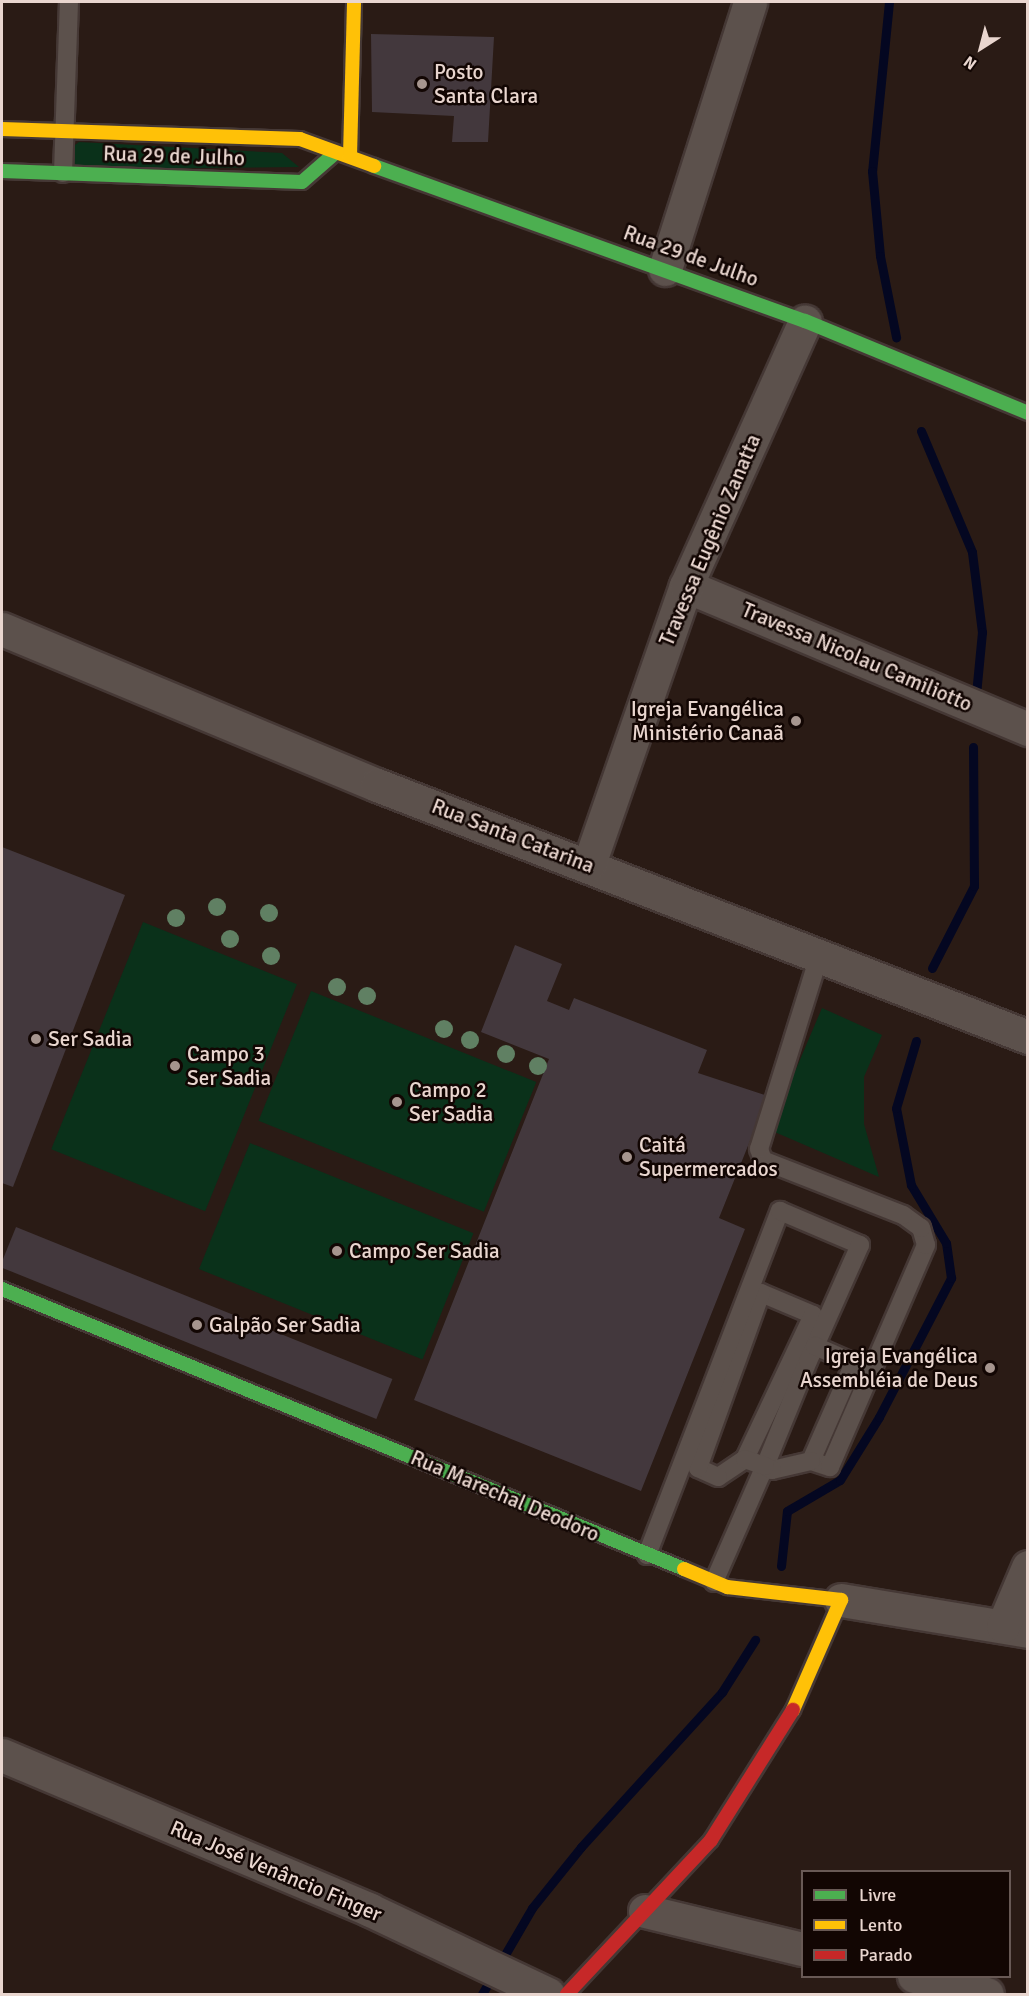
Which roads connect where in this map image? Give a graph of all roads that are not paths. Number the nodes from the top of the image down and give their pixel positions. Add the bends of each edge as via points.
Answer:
1 (69, 2) edge
2 (354, 2) edge
3 (750, 2) edge
4 (2, 129) edge
5 (63, 132) junction
6 (334, 154) junction
7 (350, 156) junction
8 (2, 171) edge
9 (63, 173) junction
10 (665, 269) junction
11 (805, 321) junction
12 (1028, 413) edge
13 (686, 586) junction
14 (2, 629) edge
15 (1028, 729) edge
16 (589, 864) junction
17 (818, 959) junction
18 (1028, 1036) edge
19 (2, 1289) edge
20 (815, 1346) junction
21 (745, 1459) junction
22 (811, 1461) junction
23 (765, 1466) junction
24 (647, 1555) junction
25 (1028, 1567) edge
26 (714, 1582) junction
27 (841, 1600) junction
28 (1015, 1628) edge
29 (2, 1755) edge
30 (645, 1911) junction
31 (801, 1949) edge
32 (918, 1978) edge
33 (534, 1988) edge
34 (567, 1995) edge
35 (987, 1995) edge

1 - 5 lane via 68,92
2 - 7 street
3 - 10 street
4 - 5 street, Rua 29 de Julho
5 - 6 street, Rua 29 de Julho via 300,139
5 - 9 lane
6 - 7 street, Rua 29 de Julho
6 - 9 street, Rua 29 de Julho via 302,182
7 - 10 street, Rua 29 de Julho
8 - 9 street, Rua 29 de Julho
10 - 11 street, Rua 29 de Julho
11 - 12 street, Rua 29 de Julho
11 - 13 street, Travessa Eugênio Zanatta
13 - 15 street, Travessa Nicolau Camiliotto
13 - 16 street, Travessa Eugênio Zanatta
14 - 16 street, Rua Santa Catarina via 377,785
16 - 17 street, Rua Santa Catarina
17 - 18 street, Rua Santa Catarina
17 - 22 lane via 759,1149 763,1160 903,1215 921,1228 926,1245 830,1467
19 - 24 street, Rua Marechal Deodoro
20 - 22 lane via 854,1363
20 - 23 lane
20 - 24 lane via 860,1245 780,1211
21 - 21 lane via 813,1315 761,1293 698,1468 718,1477
21 - 23 lane
22 - 23 lane via 772,1470
23 - 26 lane
24 - 26 street, Rua Marechal Deodoro
25 - 28 street
26 - 27 street, Rua Marechal Deodoro via 727,1587
27 - 28 street, Rua Marechal Deodoro
27 - 30 street via 812,1674 773,1747 711,1840
29 - 33 street, Rua José Venâncio Finger via 370,1910
30 - 31 street
30 - 34 street
32 - 35 street

